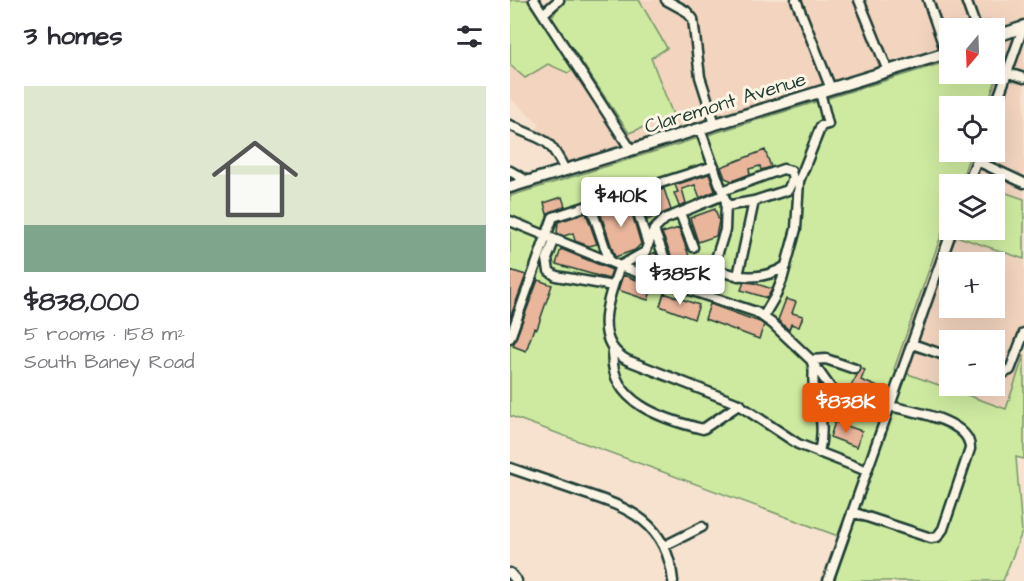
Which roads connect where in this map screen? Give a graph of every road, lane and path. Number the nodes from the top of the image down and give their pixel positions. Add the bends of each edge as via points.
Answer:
1 (534, 0) edge
2 (559, 0) edge
3 (666, 0) edge
4 (796, 0) edge
5 (859, 0) edge
6 (865, 0) edge
7 (928, 0) edge
8 (966, 0) edge
9 (543, 14) junction
10 (972, 18) edge
11 (1024, 27) edge
12 (939, 29) edge
13 (1005, 33) edge
14 (939, 55) edge
15 (891, 70) junction
16 (1008, 73) junction
17 (1024, 78) edge
18 (825, 90) junction
19 (999, 96) edge
20 (715, 124) junction
21 (510, 125) edge
22 (700, 129) junction
23 (632, 150) junction
24 (979, 162) edge
25 (714, 166) junction
26 (565, 170) junction
27 (510, 171) edge
28 (803, 171) junction
29 (793, 179) junction
30 (529, 182) junction
31 (1024, 183) edge
32 (510, 187) edge
33 (788, 190) junction
34 (632, 193) junction
35 (723, 193) junction
36 (754, 201) junction
37 (797, 201) junction
38 (590, 204) junction
39 (726, 206) junction
40 (680, 213) junction
41 (510, 221) edge
42 (654, 230) junction
43 (545, 237) junction
44 (948, 240) edge
45 (554, 241) junction
46 (648, 245) junction
47 (693, 247) dead end
48 (610, 262) junction
49 (620, 266) junction
50 (786, 266) junction
51 (711, 269) junction
52 (738, 276) junction
53 (672, 284) junction
54 (613, 286) junction
55 (763, 316) junction
56 (1024, 333) edge
57 (510, 338) edge
58 (912, 344) junction
59 (613, 350) junction
60 (939, 353) edge
61 (813, 363) junction
62 (855, 369) dead end
63 (1005, 372) edge
64 (740, 405) junction
65 (888, 411) junction
66 (819, 453) junction
67 (510, 468) edge
68 (867, 471) junction
69 (852, 512) junction
70 (702, 527) dead end
71 (664, 546) junction
72 (510, 573) edge
73 (517, 581) edge
74 (673, 581) edge
75 (828, 581) edge

1 - 9 street
2 - 9 street
3 - 20 street via 693,20 700,77
4 - 18 street
5 - 15 street
6 - 15 street
7 - 12 street
8 - 10 street
9 - 23 street
11 - 13 main road
11 - 16 street
14 - 15 main road, Claremont Avenue
15 - 18 main road, Claremont Avenue
16 - 17 street
16 - 19 street
18 - 20 main road, Claremont Avenue
18 - 28 street via 828,124 821,126
20 - 22 main road, Claremont Avenue
21 - 26 street via 545,139
22 - 23 main road, Claremont Avenue
22 - 25 street
23 - 26 main road, Claremont Avenue
24 - 31 street
25 - 34 street
25 - 35 street
26 - 30 main road, Claremont Avenue
27 - 30 street
28 - 29 street
28 - 37 street
29 - 33 street
29 - 35 street via 791,171 783,169
30 - 32 main road, Claremont Avenue
33 - 36 street
33 - 37 street
34 - 38 street
34 - 46 street
35 - 39 street
35 - 40 street
36 - 39 street
36 - 52 street
37 - 50 street via 796,229
38 - 43 street via 553,217
38 - 48 street
39 - 51 street via 722,241
40 - 42 street via 665,219
40 - 47 street
41 - 43 street
42 - 46 street
42 - 53 street
43 - 45 street
43 - 57 street
44 - 58 street
45 - 48 street
45 - 54 street via 547,259 549,272
46 - 49 street via 645,252
48 - 49 street
49 - 53 street
49 - 54 street
50 - 52 street via 758,278
50 - 55 street via 776,295
51 - 52 street
51 - 53 street
53 - 55 street
54 - 59 street via 605,321 606,338
55 - 61 street
56 - 63 street via 1010,370
58 - 60 street
58 - 65 street
59 - 64 street via 627,360
59 - 64 street via 611,366 619,386 662,418 703,429
61 - 62 street via 826,359
61 - 65 street via 837,397
61 - 66 street via 814,386 823,419
64 - 66 street via 787,438
65 - 68 street
65 - 69 street via 955,425 969,438 970,449 943,529 937,537 930,538
66 - 68 street
67 - 71 street via 631,510 648,523
68 - 69 street
69 - 75 street
70 - 71 street
71 - 74 street
72 - 73 street

